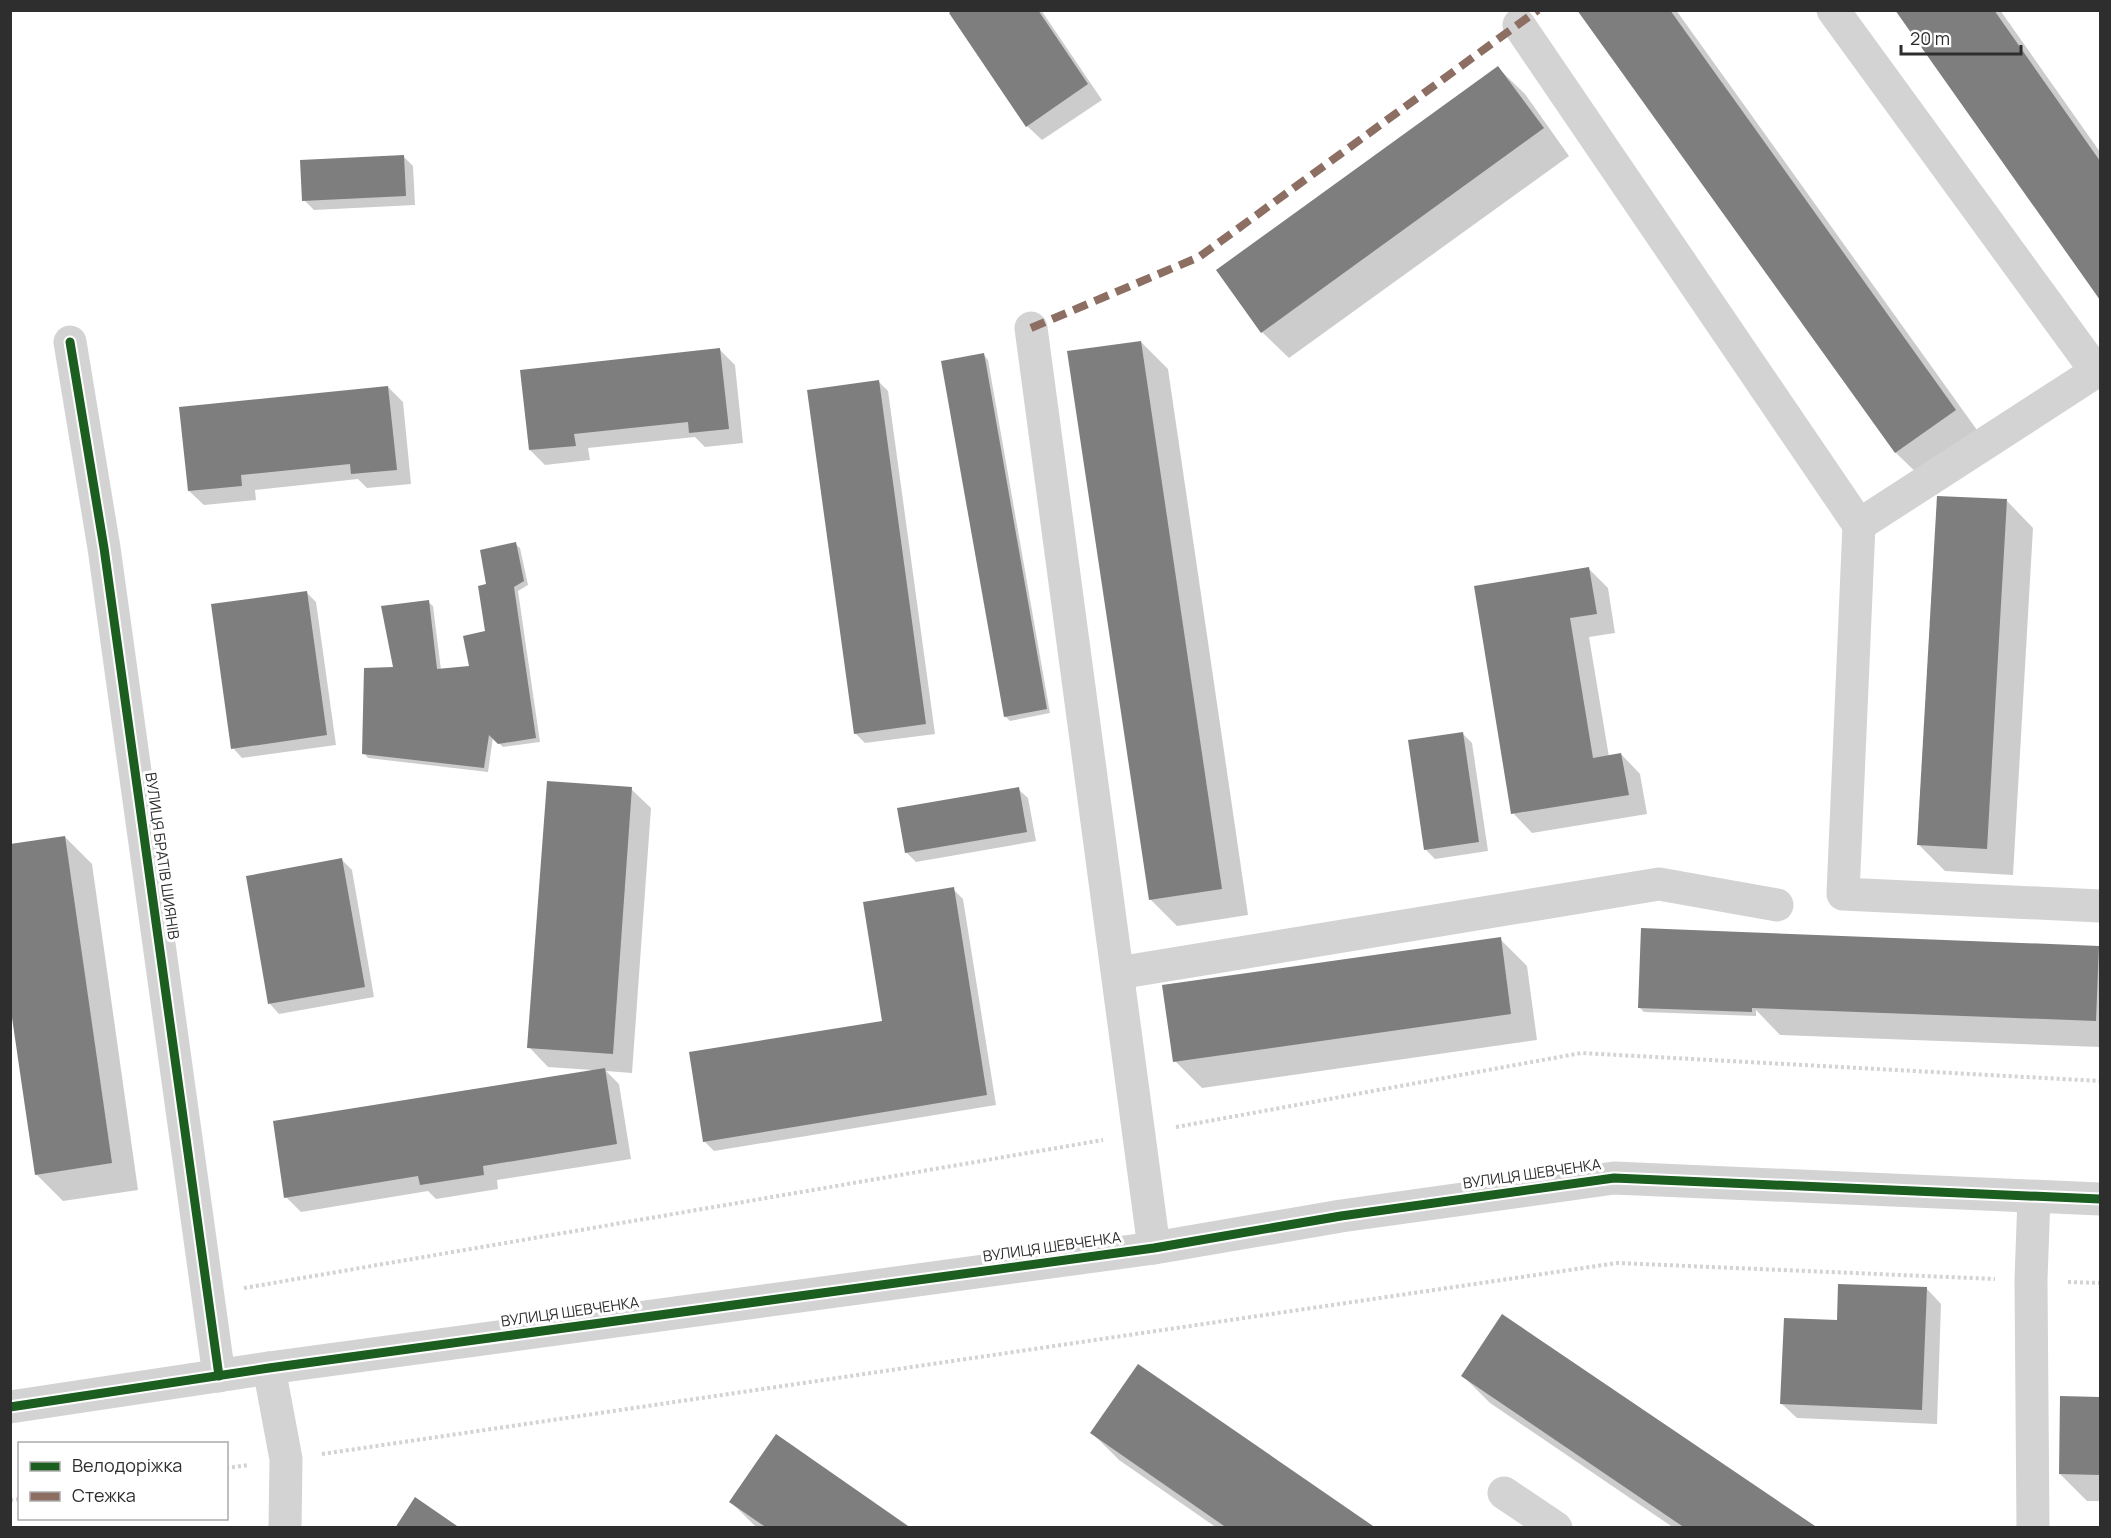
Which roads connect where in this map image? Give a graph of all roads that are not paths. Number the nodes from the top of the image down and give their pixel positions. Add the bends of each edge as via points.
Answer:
1 (1833, 10) edge
2 (1519, 24) dead end
3 (1031, 328) dead end
4 (70, 342) dead end
5 (2098, 370) edge
6 (1859, 525) junction
7 (1777, 905) dead end
8 (2100, 906) edge
9 (1118, 973) junction
10 (2034, 1197) junction
11 (2100, 1199) edge
12 (1154, 1248) junction
13 (269, 1368) junction
14 (219, 1376) junction
15 (10, 1407) edge
16 (1504, 1493) dead end
17 (285, 1527) edge
18 (1556, 1527) edge
19 (2033, 1527) edge

1 - 5 street
2 - 6 street
3 - 9 street
4 - 14 street, ВУЛИЦЯ БРАТІВ ШИЯНІВ via 104,548
5 - 6 street
6 - 8 street via 1844,894
7 - 9 street via 1659,884
9 - 12 street
10 - 11 street, ВУЛИЦЯ ШЕВЧЕНКА
10 - 12 street, ВУЛИЦЯ ШЕВЧЕНКА via 1614,1178 1341,1216
10 - 19 street
12 - 13 street, ВУЛИЦЯ ШЕВЧЕНКА
13 - 14 street, ВУЛИЦЯ ШЕВЧЕНКА
13 - 17 street via 286,1459
14 - 15 street, ВУЛИЦЯ ШЕВЧЕНКА
16 - 18 street

